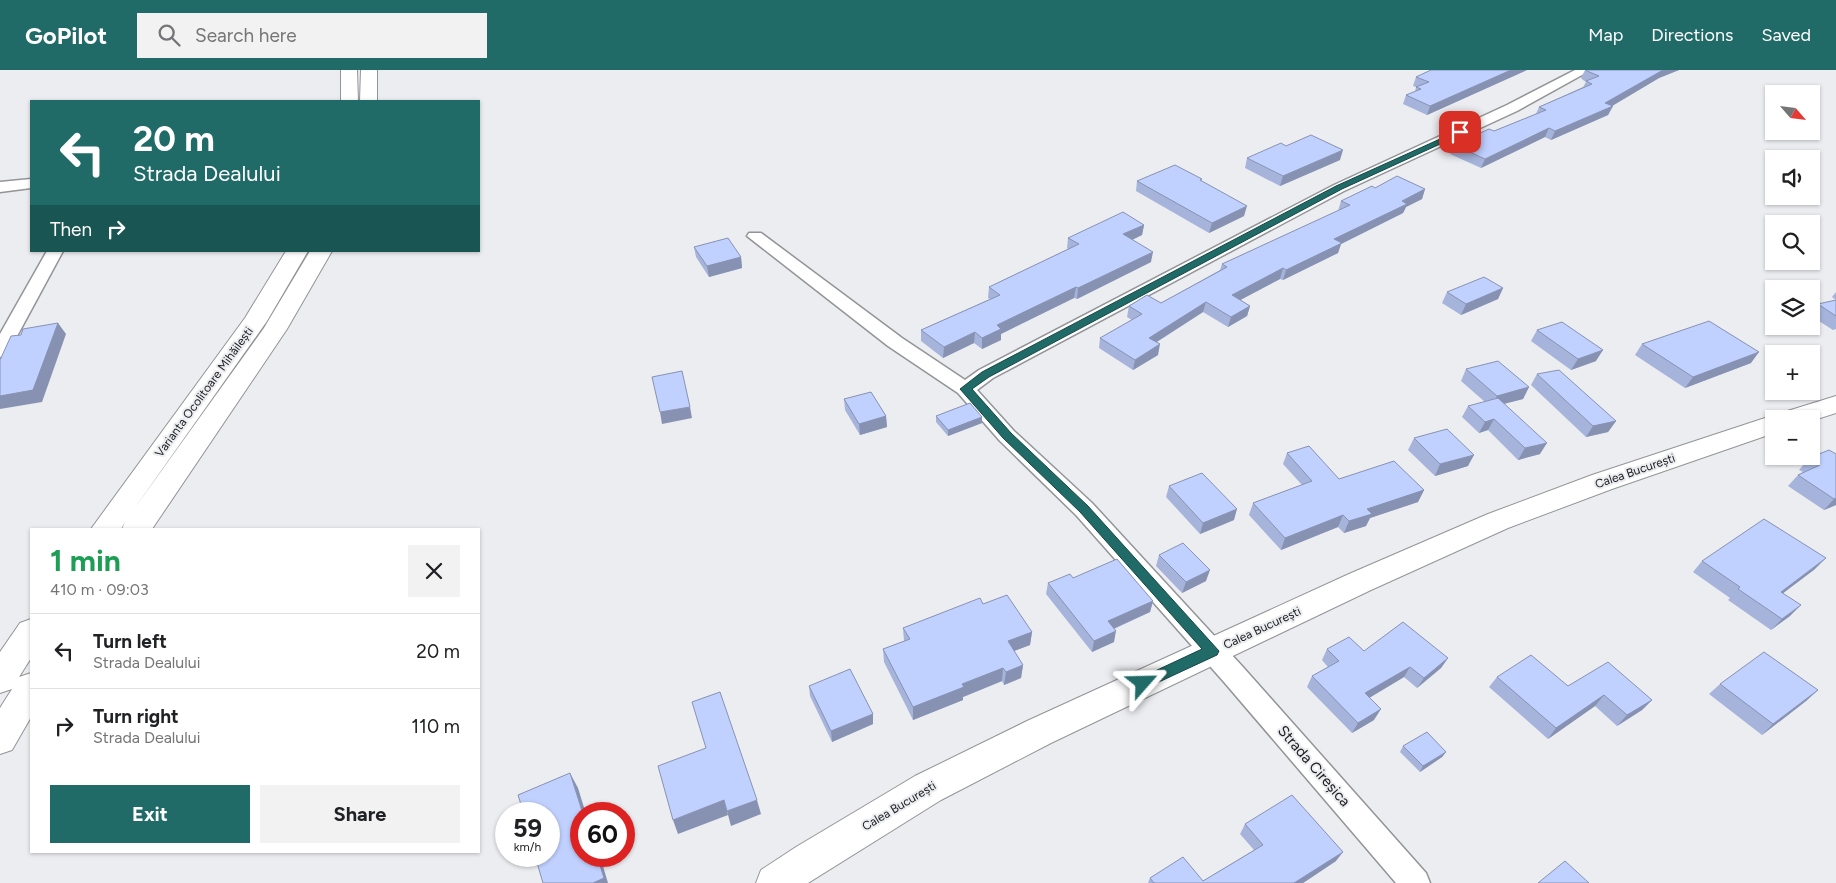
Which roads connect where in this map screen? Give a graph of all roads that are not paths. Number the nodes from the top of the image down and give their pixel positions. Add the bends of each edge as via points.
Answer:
1 (349, 70) edge
2 (369, 70) edge
3 (1585, 70) edge
4 (350, 100) edge
5 (369, 100) edge
6 (30, 184) edge
7 (0, 187) edge
8 (755, 236) dead end
9 (53, 252) edge
10 (296, 252) edge
11 (320, 252) edge
12 (0, 351) edge
13 (965, 389) junction
14 (1836, 404) edge
15 (1818, 410) edge
16 (1765, 427) edge
17 (106, 528) edge
18 (137, 528) edge
19 (30, 634) edge
20 (1212, 651) junction
21 (0, 679) edge
22 (30, 689) edge
23 (0, 739) edge
24 (775, 883) edge
25 (1415, 883) edge

1 - 4 main road
2 - 5 main road
3 - 13 street via 1512,108 1339,188 986,374
6 - 7 street
8 - 13 street, Strada Cireșica via 895,342
9 - 12 street
10 - 17 main road, Varianta Ocolitoare Mihăilești via 255,321
11 - 18 main road, Varianta Ocolitoare Mihăilești via 275,329
13 - 20 street, Strada Cireșica via 1007,436 1084,509
14 - 15 main road
16 - 20 main road, Calea București via 1498,521
19 - 21 main road
20 - 24 main road, Calea București via 928,788
20 - 25 street, Strada Cireșica
22 - 23 main road

